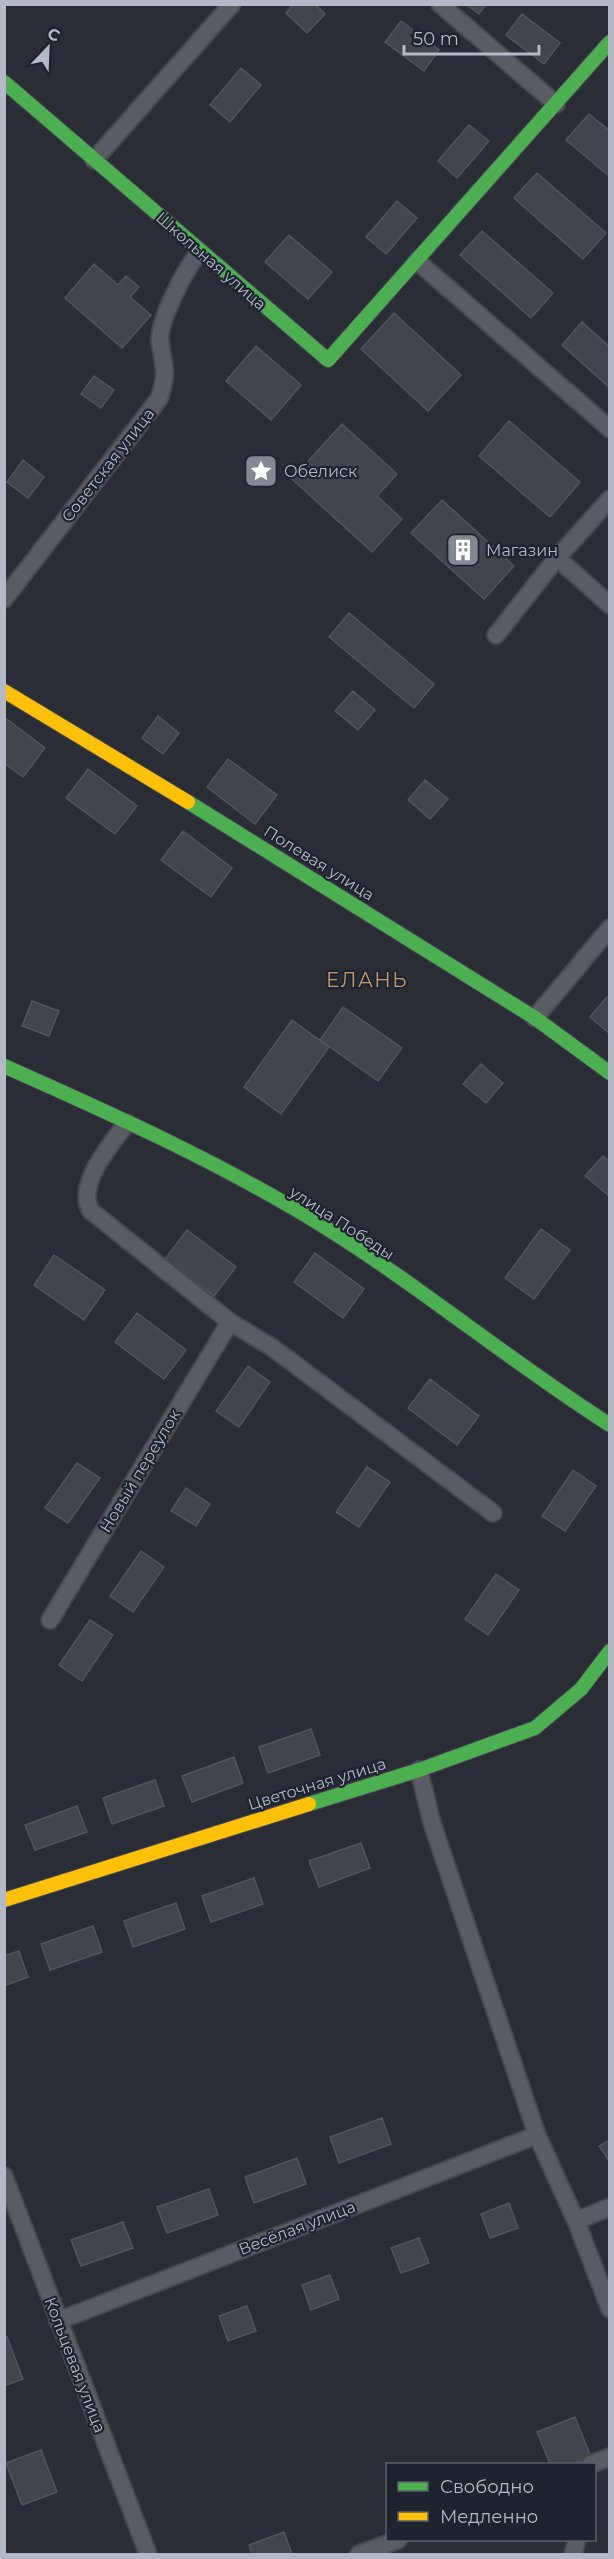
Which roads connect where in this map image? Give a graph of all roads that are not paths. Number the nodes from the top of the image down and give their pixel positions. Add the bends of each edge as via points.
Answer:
1 (232, 4) edge
2 (440, 4) edge
3 (609, 42) edge
4 (4, 82) edge
5 (556, 104) junction
6 (94, 160) junction
7 (200, 252) junction
8 (417, 261) junction
9 (609, 429) edge
10 (609, 499) edge
11 (558, 558) junction
12 (4, 599) edge
13 (609, 605) edge
14 (496, 635) dead end
15 (4, 691) edge
16 (609, 928) edge
17 (535, 1018) junction
18 (4, 1066) edge
19 (609, 1073) edge
20 (127, 1123) junction
21 (230, 1322) junction
22 (609, 1425) edge
23 (494, 1513) dead end
24 (50, 1620) dead end
25 (609, 1652) edge
26 (419, 1770) junction
27 (4, 1900) edge
28 (537, 2134) junction
29 (4, 2176) edge
30 (609, 2206) edge
31 (576, 2221) junction
32 (609, 2309) edge
33 (58, 2321) junction
34 (609, 2457) edge
35 (594, 2463) edge
36 (395, 2541) edge
37 (148, 2554) edge
38 (359, 2554) edge

1 - 6 street
2 - 5 street
3 - 5 street
4 - 6 street, Школьная улица
5 - 8 street
6 - 7 street, Школьная улица
7 - 8 street, Школьная улица via 328,360
7 - 12 street, Советская улица via 189,264 170,304 160,338 167,376 159,399
8 - 9 street
10 - 11 street
11 - 13 street
11 - 14 street
15 - 17 street, Полевая улица
16 - 17 street
17 - 19 street, Полевая улица
18 - 20 street, улица Победы
20 - 21 street via 99,1161 87,1205
20 - 22 street, улица Победы via 188,1151 322,1225
21 - 23 street via 273,1348
21 - 24 street, Новый переулок
25 - 26 street, Цветочная улица via 581,1689 535,1728
26 - 27 street, Цветочная улица
26 - 28 street via 432,1823
28 - 31 street
28 - 33 street, Весёлая улица
29 - 33 street, Кольцевая улица
30 - 31 street
31 - 32 street
33 - 37 street, Кольцевая улица
34 - 35 street
36 - 38 street

